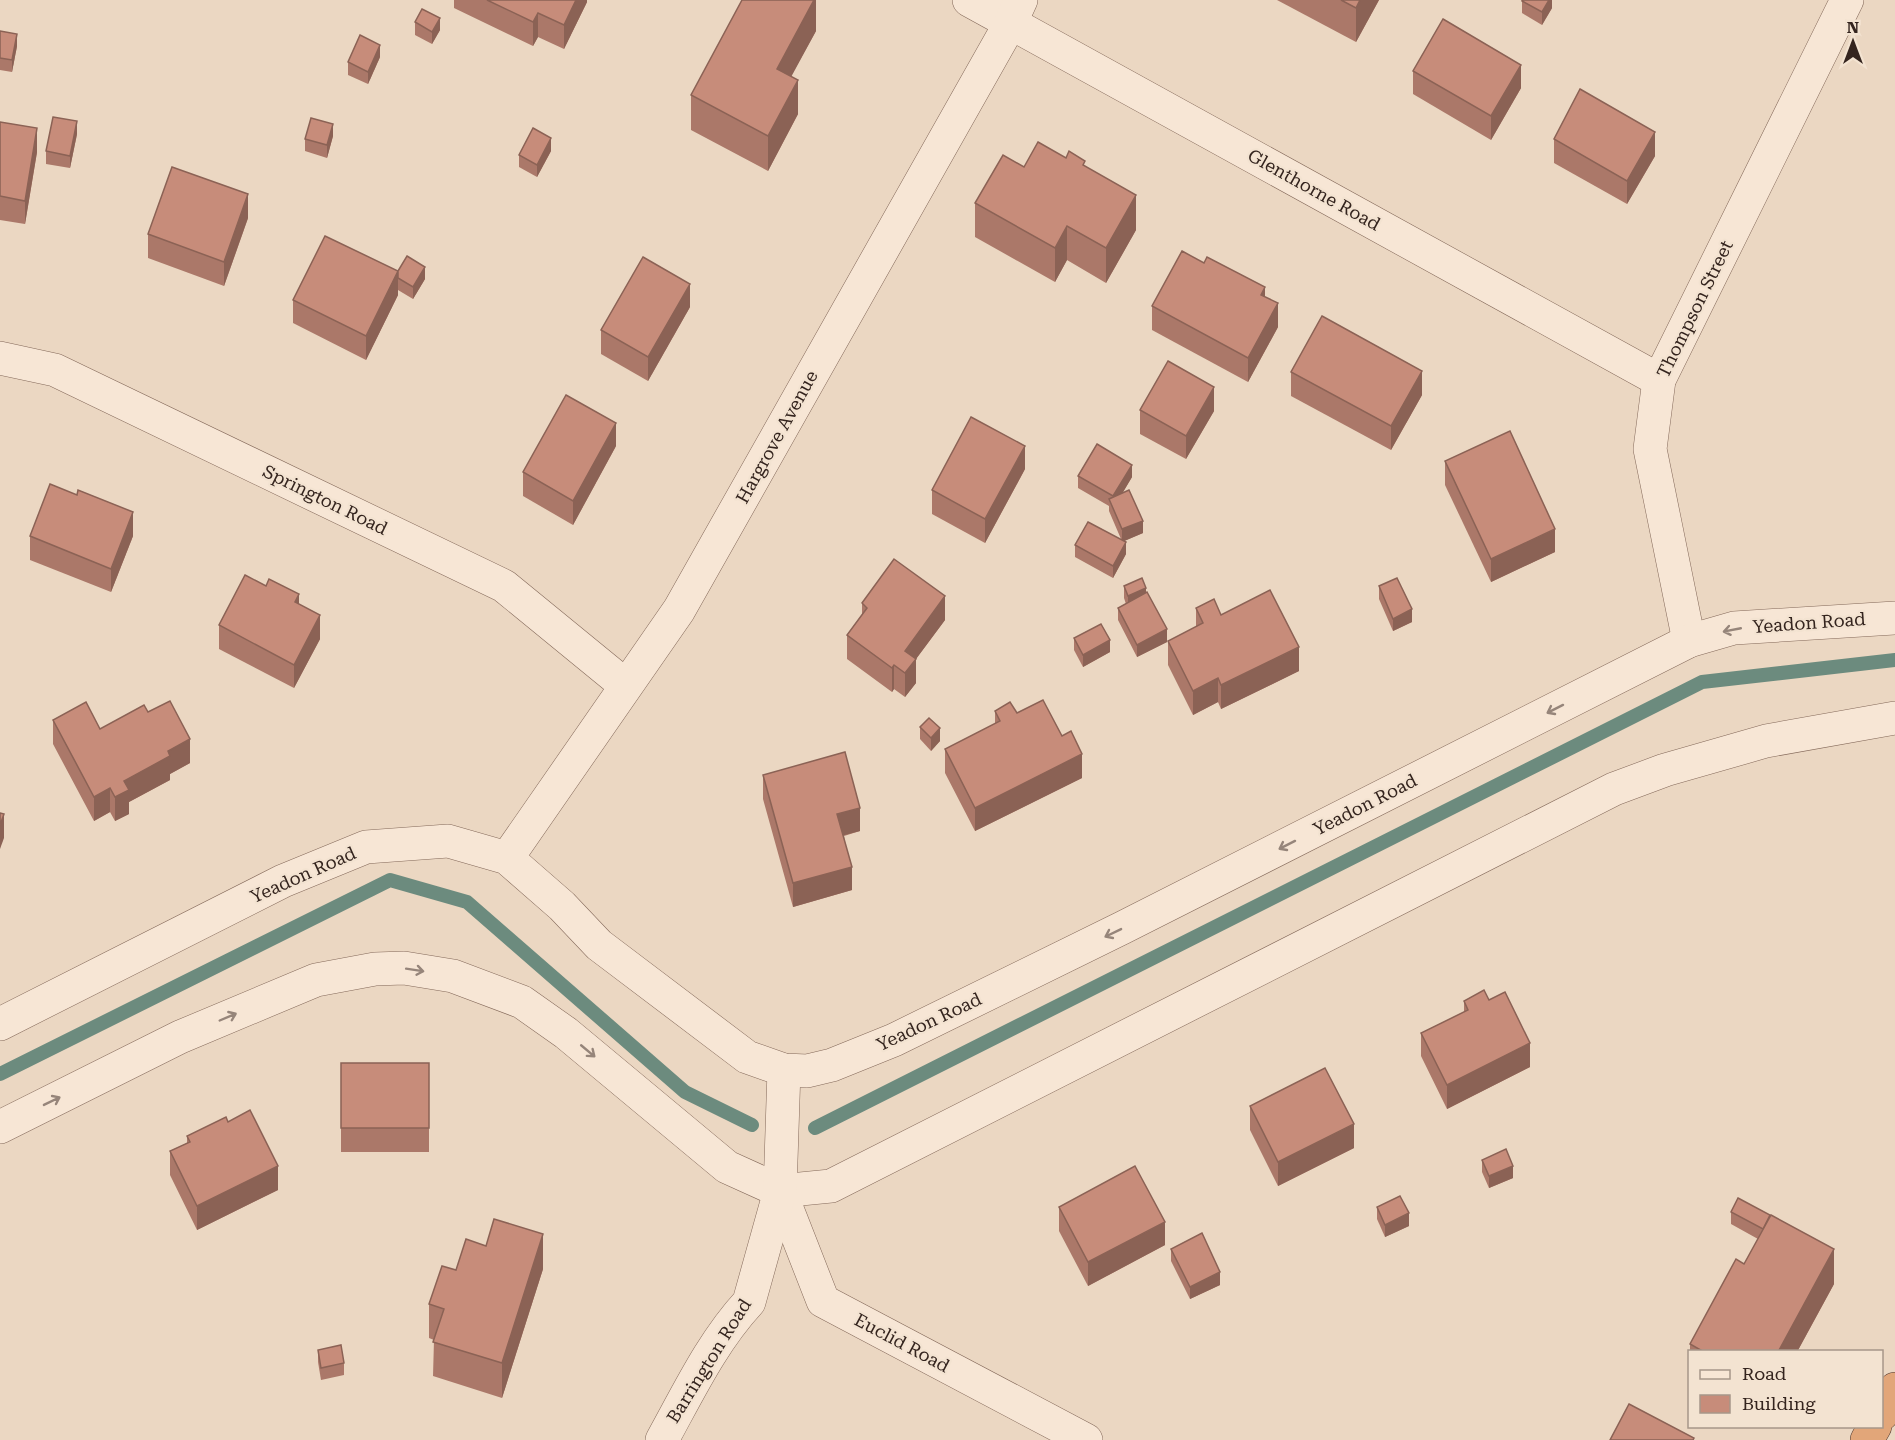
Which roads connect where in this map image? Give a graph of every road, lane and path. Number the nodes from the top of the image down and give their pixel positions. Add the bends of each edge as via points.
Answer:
1 (969, 0) edge
2 (1847, 0) edge
3 (1016, 11) edge
4 (0, 358) edge
5 (1659, 380) junction
6 (1895, 618) edge
7 (1689, 641) junction
8 (625, 685) junction
9 (1895, 718) edge
10 (507, 858) junction
11 (0, 1024) edge
12 (784, 1070) junction
13 (0, 1127) edge
14 (780, 1191) junction
15 (1895, 1389) edge
16 (1883, 1410) edge
17 (662, 1440) edge
18 (1086, 1440) edge

1 - 3 street, Glenthorne Road
2 - 5 street, Thompson Street
3 - 5 street, Glenthorne Road
3 - 8 street, Hargrove Avenue via 679,610
4 - 8 street, Springton Road via 55,370 504,586
5 - 7 street, Thompson Street via 1650,449
6 -> 7 street, Yeadon Road via 1734,628
7 -> 12 street, Yeadon Road via 894,1040 832,1065 807,1071
8 - 10 street, Hargrove Avenue
9 - 14 street via 1766,741 1614,789 831,1186
10 - 11 street, Yeadon Road via 448,841 366,847 283,880
10 - 12 street, Yeadon Road via 599,945 692,1018 747,1057
12 - 14 street, Barrington Road
13 -> 14 street via 180,1037 316,980 404,968 453,976 522,1002 566,1033 727,1167
14 - 17 street, Barrington Road via 749,1302 736,1315 702,1368
14 - 18 street, Euclid Road via 823,1301
15 - 16 highway

